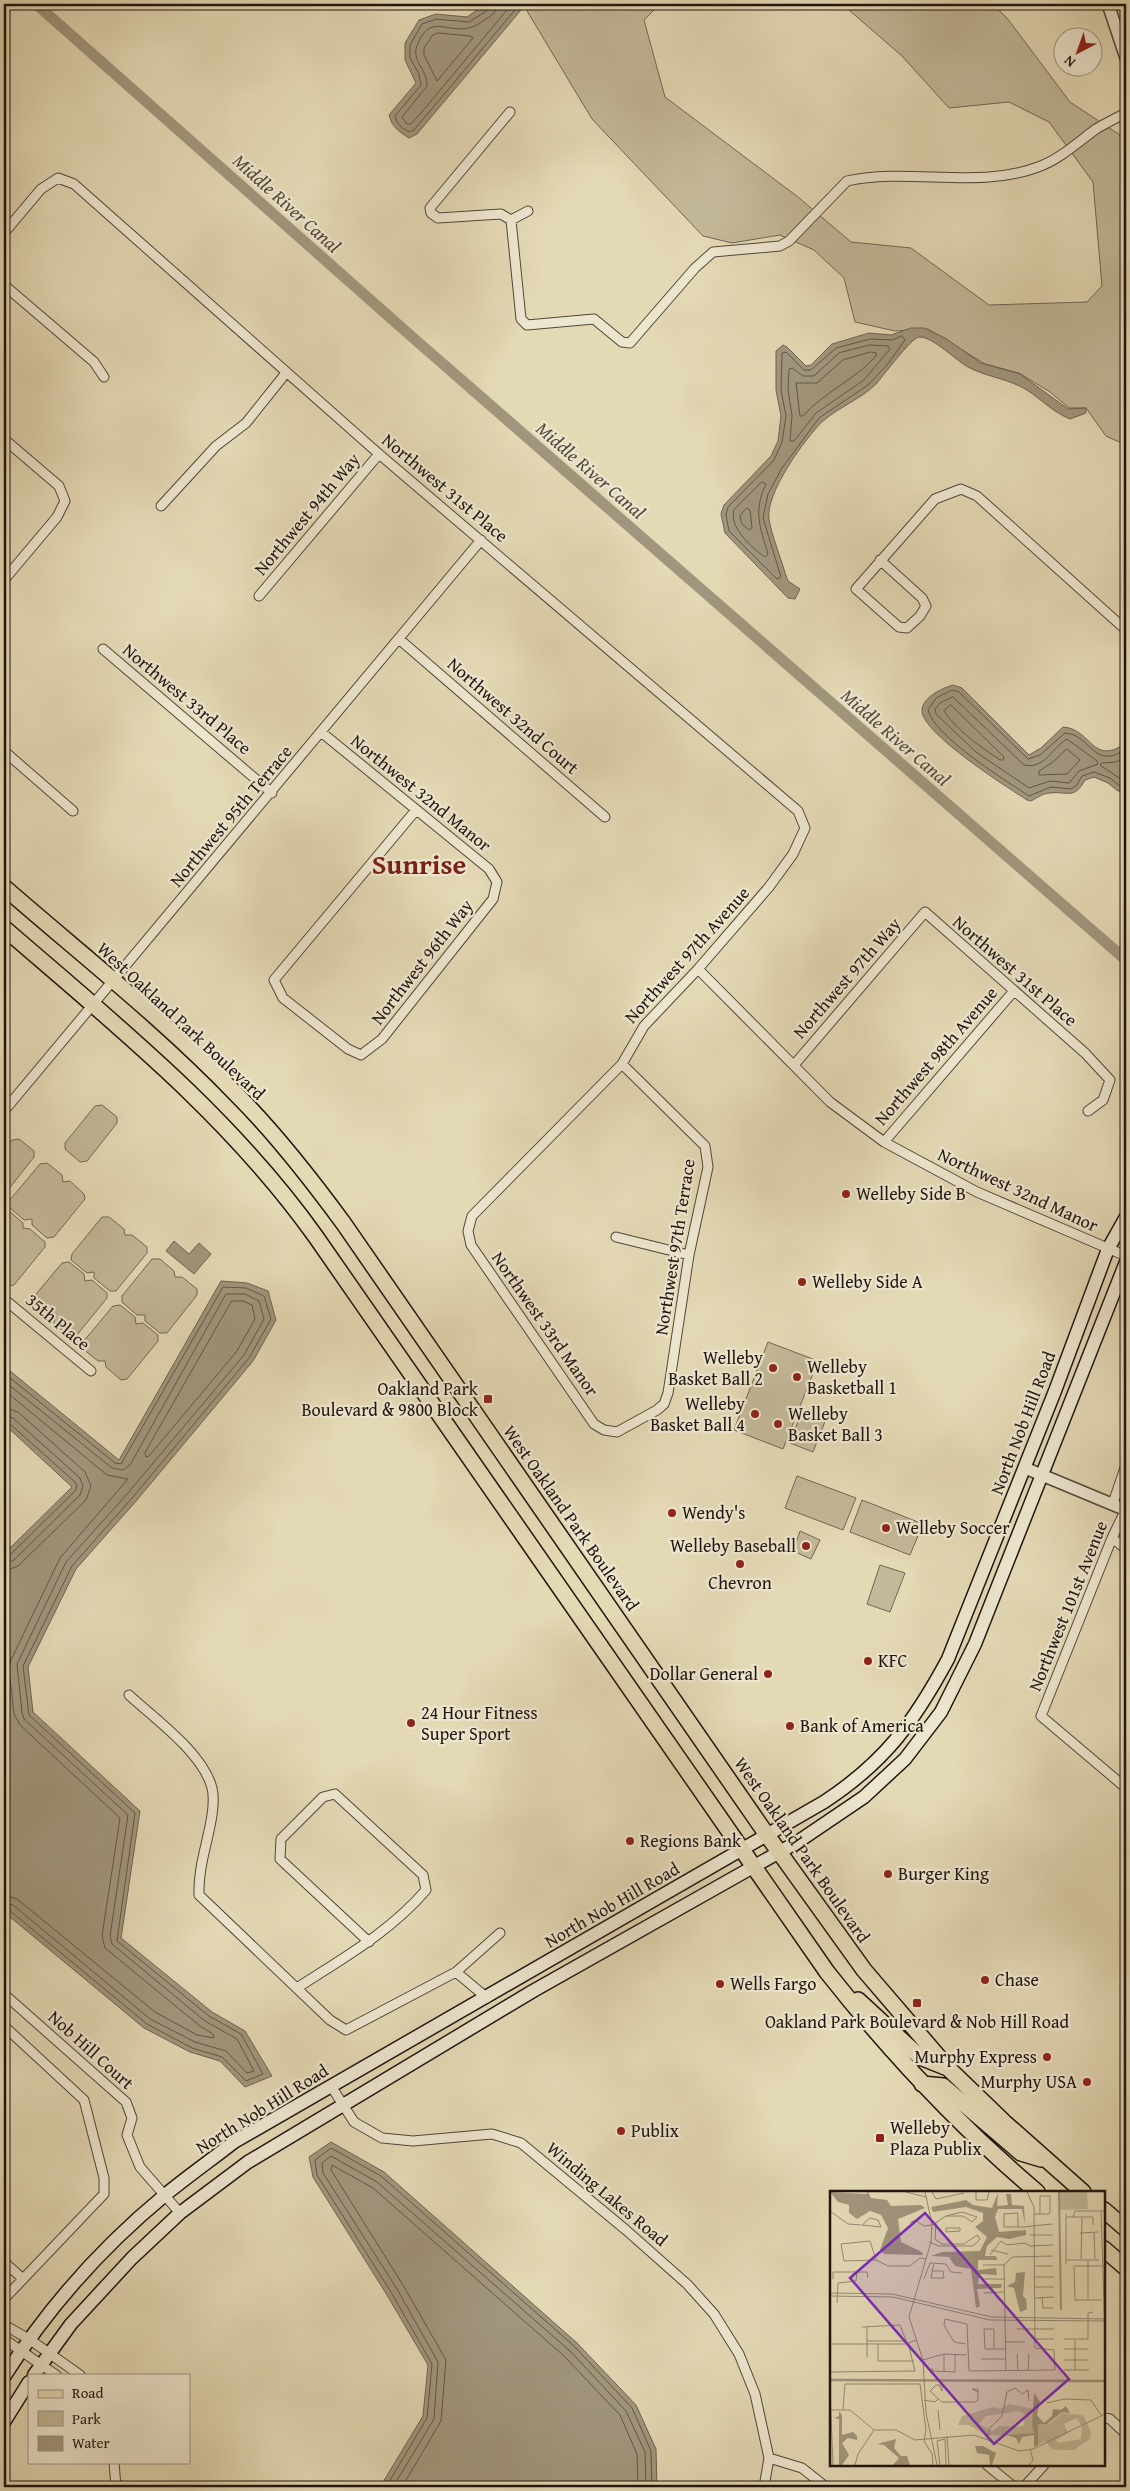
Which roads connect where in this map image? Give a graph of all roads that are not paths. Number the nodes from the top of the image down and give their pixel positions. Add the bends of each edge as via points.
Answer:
1 (1108, 4) edge
2 (1125, 4) edge
3 (1126, 9) edge
4 (1126, 58) edge
5 (510, 112) dead end
6 (1126, 113) edge
7 (528, 211) dead end
8 (511, 220) junction
9 (4, 233) edge
10 (4, 285) edge
11 (286, 373) junction
12 (104, 377) dead end
13 (4, 439) edge
14 (379, 454) junction
15 (161, 506) dead end
16 (481, 540) junction
17 (880, 560) junction
18 (4, 580) edge
19 (259, 596) dead end
20 (1126, 630) edge
21 (399, 639) junction
22 (103, 649) dead end
23 (321, 732) junction
24 (4, 752) edge
25 (272, 793) junction
26 (416, 810) junction
27 (72, 811) dead end
28 (605, 817) dead end
29 (805, 828) joint
30 (497, 882) joint
31 (4, 887) edge
32 (925, 912) joint
33 (4, 928) edge
34 (698, 969) junction
35 (113, 982) junction
36 (1013, 992) junction
37 (91, 1004) junction
38 (622, 1064) junction
39 (794, 1065) junction
40 (4, 1111) edge
41 (1088, 1111) dead end
42 (884, 1142) junction
43 (1126, 1218) edge
44 (468, 1231) joint
45 (616, 1237) dead end
46 (1108, 1249) junction
47 (689, 1255) junction
48 (1126, 1256) edge
49 (1126, 1262) edge
50 (4, 1299) edge
51 (91, 1371) dead end
52 (604, 1430) joint
53 (1126, 1465) edge
54 (1024, 1468) junction
55 (1042, 1475) junction
56 (1113, 1503) junction
57 (1126, 1510) edge
58 (1112, 1538) junction
59 (1126, 1549) edge
60 (129, 1695) dead end
61 (1126, 1788) edge
62 (767, 1836) junction
63 (741, 1851) junction
64 (778, 1852) junction
65 (752, 1866) junction
66 (500, 1933) dead end
67 (369, 1942) junction
68 (456, 1972) junction
69 (297, 1988) junction
70 (4, 1994) edge
71 (847, 1997) junction
72 (486, 1998) junction
73 (4, 2026) edge
74 (949, 2069) junction
75 (922, 2084) junction
76 (331, 2086) junction
77 (343, 2107) junction
78 (1044, 2160) junction
79 (1036, 2191) edge
80 (1082, 2191) edge
81 (165, 2195) junction
82 (1105, 2211) edge
83 (180, 2214) junction
84 (1126, 2229) edge
85 (1105, 2250) edge
86 (4, 2262) edge
87 (1126, 2268) edge
88 (22, 2278) junction
89 (4, 2299) edge
90 (4, 2325) edge
91 (4, 2338) edge
92 (29, 2339) junction
93 (21, 2350) junction
94 (49, 2352) junction
95 (41, 2364) junction
96 (35, 2374) edge
97 (55, 2374) edge
98 (79, 2374) edge
99 (4, 2377) edge
100 (28, 2384) edge
101 (1105, 2418) edge
102 (4, 2422) edge
103 (1126, 2434) edge
104 (769, 2458) junction
105 (114, 2464) edge
106 (988, 2466) edge
107 (1043, 2466) edge
108 (116, 2487) edge
109 (764, 2487) edge
110 (826, 2487) edge
111 (1014, 2487) edge
112 (1024, 2487) edge

1 - 4 street
2 - 3 street
5 - 8 street via 430,208 438,218 501,214
6 - 8 street via 1038,167 984,178 918,176 847,180 789,242 780,246 713,252 695,268 630,343 622,342 594,319 527,324 521,318
7 - 8 street
9 - 11 street, Northwest 31st Place via 41,189 58,178 74,184
10 - 12 street via 94,362
11 - 14 street, Northwest 31st Place
11 - 15 street via 246,423 216,446
13 - 18 street via 58,486 65,501 57,516
14 - 16 street, Northwest 31st Place
14 - 19 street, Northwest 94th Way
16 - 21 street, Northwest 95th Terrace
16 - 29 street, Northwest 31st Place via 798,811
17 - 17 street via 922,598 926,606 907,628 899,627 856,589
17 - 20 street via 935,499 961,489 978,496
21 - 23 street, Northwest 95th Terrace
21 - 28 street, Northwest 32nd Court
22 - 25 street, Northwest 33rd Place
23 - 25 street, Northwest 95th Terrace
23 - 26 street, Northwest 32nd Manor
24 - 27 street
25 - 35 street, Northwest 95th Terrace
26 - 30 street, Northwest 32nd Manor via 489,869
26 - 30 street, Northwest 96th Way via 274,980 283,998 348,1049 362,1055 382,1039 493,899
29 - 34 street, Northwest 97th Avenue via 793,854 769,887
31 - 35 main road, West Oakland Park Boulevard
32 - 36 street, Northwest 31st Place
32 - 39 street, Northwest 97th Way
33 - 37 main road
34 - 38 street, Northwest 97th Avenue via 644,1026
34 - 39 street, Northwest 32nd Manor
35 - 37 street, Northwest 95th Terrace
35 - 62 main road, West Oakland Park Boulevard via 238,1096 317,1187
36 - 41 street, Northwest 31st Place via 1085,1053 1110,1080 1103,1100
36 - 42 street, Northwest 98th Avenue
37 - 40 street, Northwest 95th Terrace
37 - 63 main road via 202,1103 243,1146 301,1217
38 - 44 street, Northwest 97th Avenue via 472,1216
38 - 47 street, Northwest 97th Terrace via 706,1146 708,1167
39 - 42 street, Northwest 32nd Manor via 830,1102
42 - 46 street, Northwest 32nd Manor via 977,1192
43 - 46 main road, North Nob Hill Road
44 - 52 street, Northwest 33rd Manor via 471,1245 594,1424
45 - 47 street
46 - 48 street, Northwest 32nd Manor
46 - 54 main road, North Nob Hill Road
47 - 52 street, Northwest 97th Terrace via 664,1404 617,1432
49 - 55 main road, North Nob Hill Road
50 - 51 street, 35th Place
53 - 56 street, Northwest 101st Avenue
54 - 55 street
54 - 62 main road, North Nob Hill Road via 948,1659 910,1725 851,1784
55 - 56 street
55 - 64 main road, North Nob Hill Road via 975,1644 941,1712 905,1759 864,1797
56 - 57 street
57 - 58 street, Northwest 101st Avenue
58 - 59 street
58 - 61 street, Northwest 101st Avenue via 1041,1716
60 - 69 street via 196,1757 213,1790 212,1815 198,1875 199,1894
62 - 63 main road, North Nob Hill Road
62 - 64 main road, West Oakland Park Boulevard
63 - 65 main road
63 - 72 main road, North Nob Hill Road
64 - 65 main road, North Nob Hill Road
64 - 74 main road, West Oakland Park Boulevard via 864,1970
65 - 71 main road
65 - 77 main road, North Nob Hill Road via 533,1991
66 - 68 street
67 - 67 street via 280,1859 281,1839 322,1797 335,1794 423,1875 426,1890 410,1909
67 - 69 street
68 - 69 street via 346,2030 330,2020
68 - 72 street
70 - 81 street, Nob Hill Court via 126,2102 132,2118 127,2135 140,2167
71 - 74 main road via 860,2000 920,2057
71 - 75 main road
72 - 76 main road, North Nob Hill Road
73 - 88 street via 84,2100 104,2178 104,2194
74 - 78 main road, West Oakland Park Boulevard
75 - 78 main road via 943,2086 1021,2153
75 - 79 main road
76 - 77 street, Winding Lakes Road
76 - 81 main road, North Nob Hill Road via 234,2142
77 - 83 main road, North Nob Hill Road via 248,2162
77 - 104 street, Winding Lakes Road via 354,2122 382,2138 413,2141 492,2134 521,2143 687,2284 714,2314 738,2354 755,2394
78 - 80 main road, West Oakland Park Boulevard
81 - 83 street, Nob Hill Court
81 - 92 main road, North Nob Hill Road via 122,2233 80,2277
82 - 84 main road
83 - 94 main road, North Nob Hill Road via 98,2293
85 - 87 main road
86 - 88 street
88 - 89 street
90 - 92 street
91 - 93 street
92 - 93 main road, North Nob Hill Road
92 - 94 street
93 - 95 street
93 - 99 main road, North Nob Hill Road
94 - 95 main road, North Nob Hill Road
94 - 98 street
95 - 96 main road, North Nob Hill Road
95 - 97 street
100 - 102 main road
101 - 103 street
104 - 109 street, Winding Lakes Road
104 - 110 street via 802,2468
105 - 108 street
106 - 111 street
107 - 112 street

